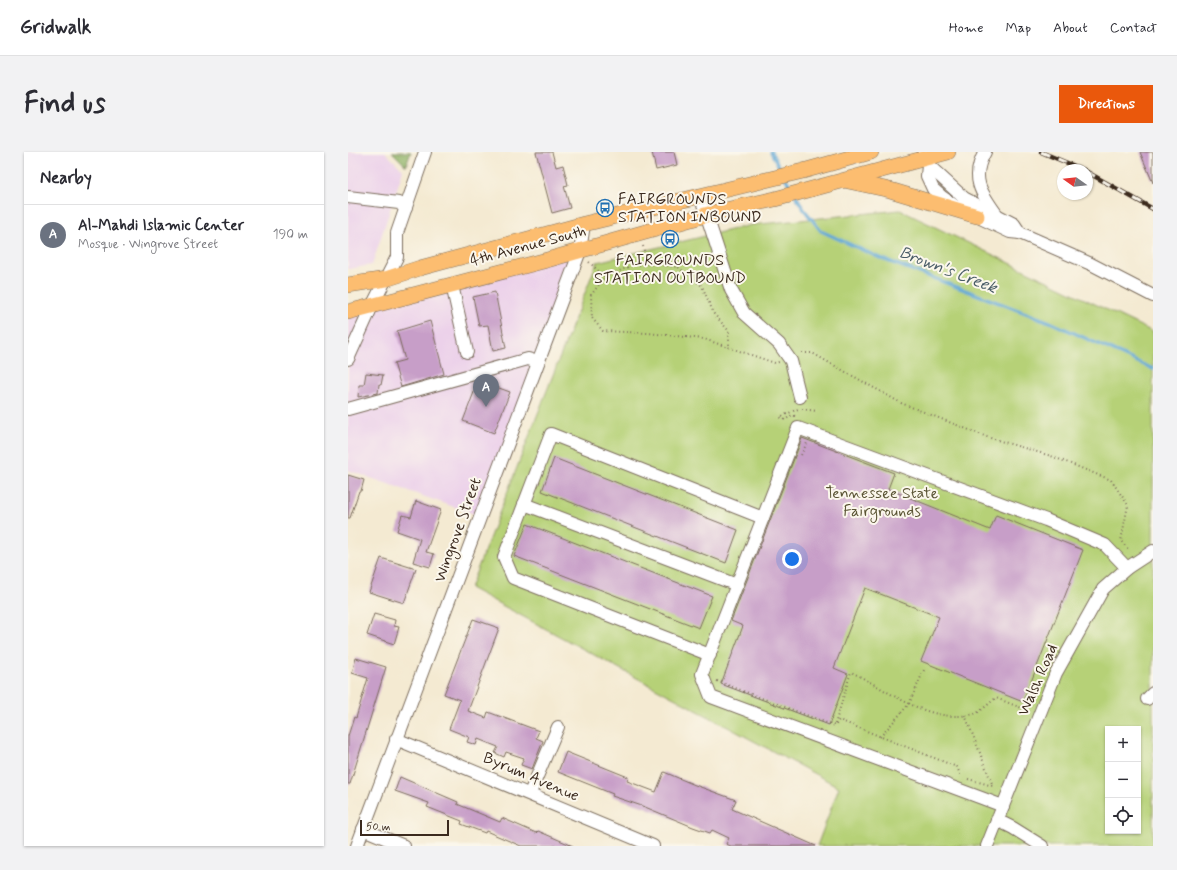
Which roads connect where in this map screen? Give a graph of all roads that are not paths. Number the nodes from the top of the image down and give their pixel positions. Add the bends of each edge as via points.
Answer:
1 (425, 152) edge
2 (871, 152) edge
3 (948, 152) edge
4 (985, 152) edge
5 (926, 159) edge
6 (845, 180) junction
7 (700, 195) junction
8 (348, 197) edge
9 (406, 208) junction
10 (707, 215) junction
11 (977, 216) junction
12 (997, 216) junction
13 (584, 224) junction
14 (1020, 233) junction
15 (585, 256) junction
16 (386, 279) junction
17 (348, 285) edge
18 (452, 285) junction
19 (1153, 296) edge
20 (372, 306) junction
21 (348, 312) edge
22 (467, 352) dead end
23 (348, 359) edge
24 (538, 362) junction
25 (800, 397) dead end
26 (348, 409) edge
27 (524, 504) junction
28 (763, 518) junction
29 (1153, 551) edge
30 (1127, 568) junction
31 (737, 585) junction
32 (710, 656) junction
33 (558, 727) dead end
34 (396, 739) junction
35 (530, 793) junction
36 (1003, 806) junction
37 (997, 820) junction
38 (363, 829) junction
39 (357, 846) edge
40 (404, 846) edge
41 (653, 846) edge
42 (987, 846) edge
43 (1042, 846) edge

1 - 9 street
2 - 7 main road, 4th Avenue South
3 - 5 main road, 4th Avenue South
4 - 12 street via 977,179 982,193
5 - 6 main road, 4th Avenue South
5 - 11 street via 927,176 933,189 949,202
5 - 12 street via 964,198
6 - 10 main road, 4th Avenue South
6 - 11 main road via 897,192
7 - 10 street
7 - 13 main road, 4th Avenue South
8 - 9 street via 399,203
9 - 16 street via 397,233 397,257
10 - 15 main road, 4th Avenue South
10 - 25 street via 731,290 744,313 779,344 791,361
11 - 14 street via 1010,232
12 - 14 street via 1014,224
13 - 15 street, Wingrove Street
13 - 16 main road, 4th Avenue South
14 - 19 street via 1091,264
15 - 18 main road, 4th Avenue South
15 - 24 street, Wingrove Street
16 - 17 main road, 4th Avenue South
16 - 20 street
18 - 20 main road, 4th Avenue South
18 - 22 street
20 - 21 main road, 4th Avenue South
20 - 23 street
24 - 26 street via 528,359
24 - 34 street, Wingrove Street
27 - 28 street via 551,434
27 - 31 street
27 - 32 street via 504,557 513,578
28 - 30 street via 798,428 1105,545
28 - 31 street
29 - 30 street, Walsh Road
30 - 36 street, Walsh Road via 1103,588 1056,673
31 - 32 street
32 - 36 street via 702,674 711,698
33 - 35 street
34 - 35 street, Byrum Avenue
34 - 38 street, Wingrove Street
35 - 41 street, Byrum Avenue
36 - 37 street, Walsh Road
37 - 42 street, Walsh Road
37 - 43 street
38 - 39 street, Wingrove Street
38 - 40 street

